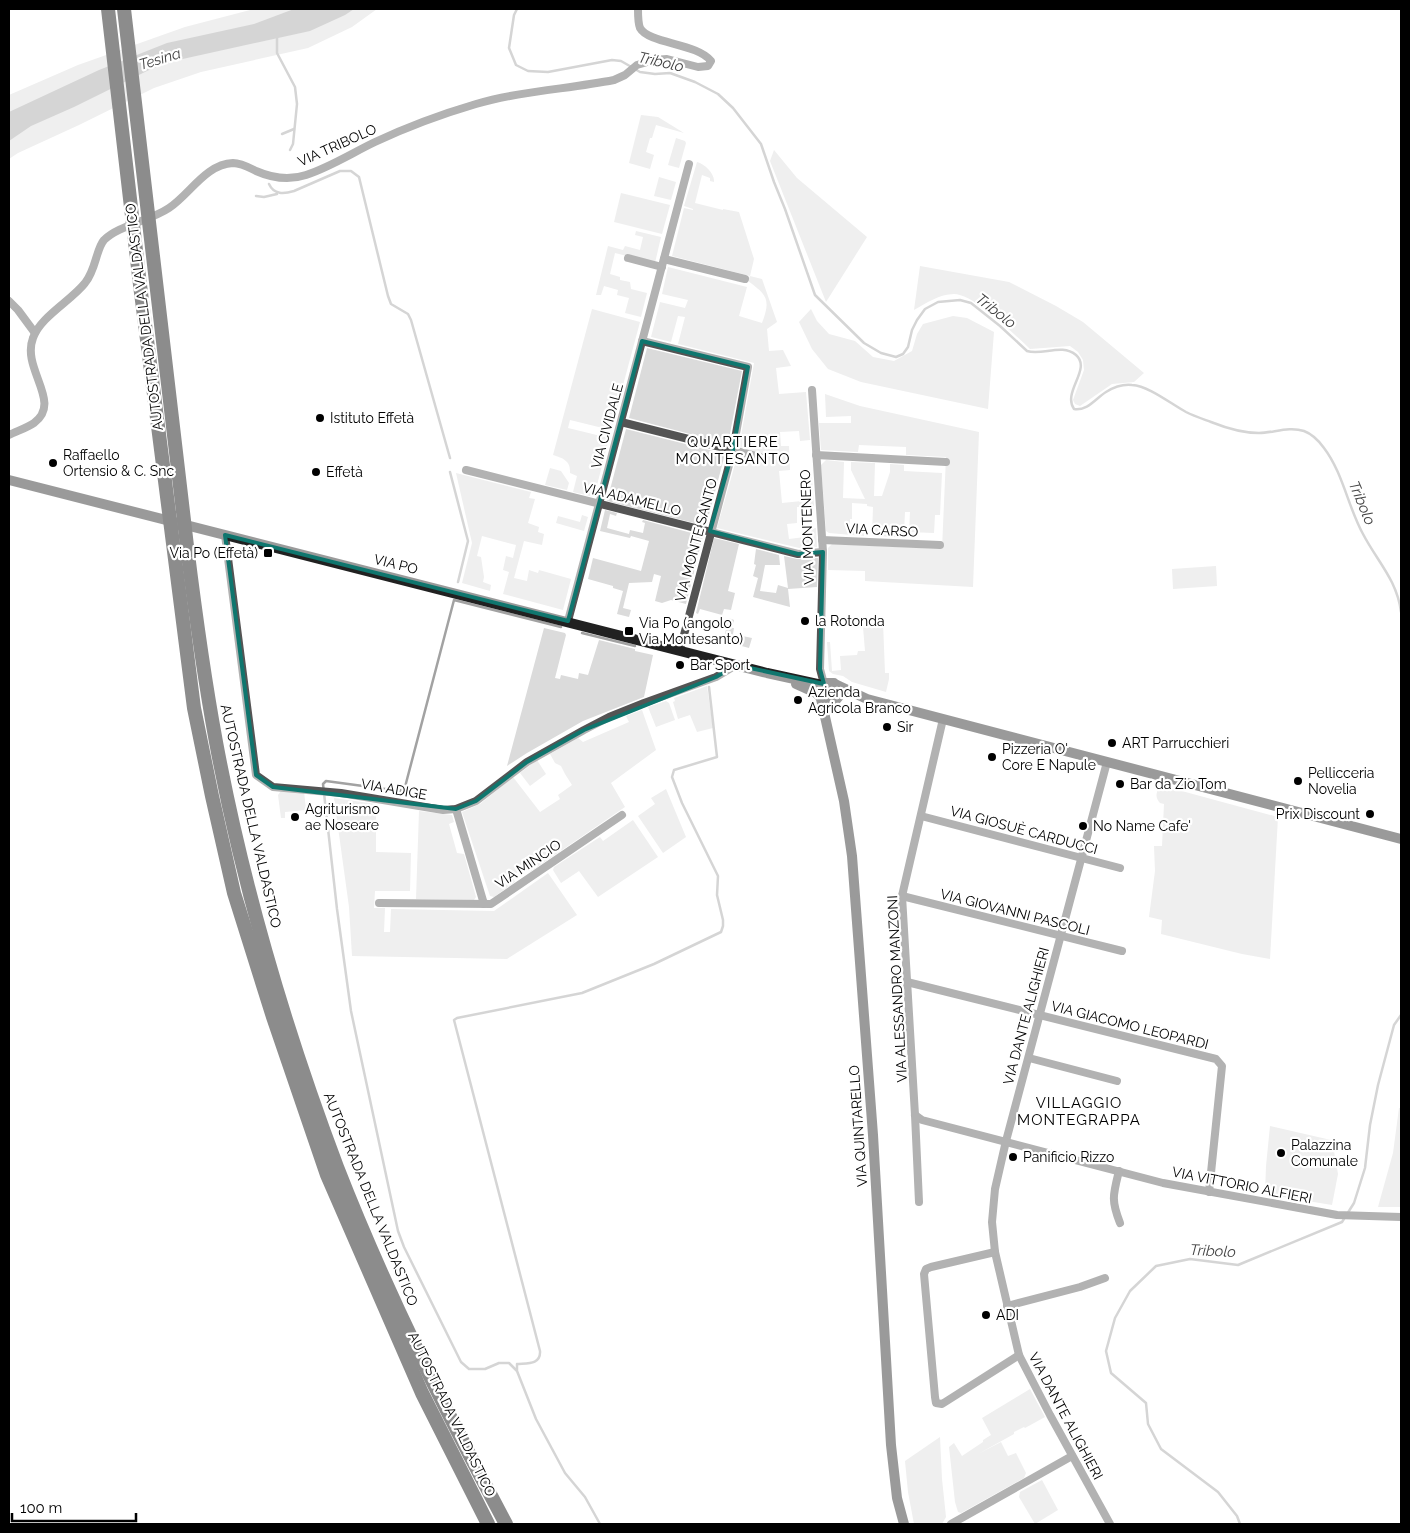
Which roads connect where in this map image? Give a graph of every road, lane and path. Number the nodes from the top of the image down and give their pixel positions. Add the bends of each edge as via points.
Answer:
1 (108, 9) edge
2 (124, 9) edge
3 (638, 9) edge
4 (690, 164) dead end
5 (628, 258) dead end
6 (663, 263) junction
7 (744, 279) dead end
8 (9, 300) edge
9 (35, 332) junction
10 (642, 341) junction
11 (812, 390) dead end
12 (621, 422) junction
13 (9, 435) edge
14 (733, 450) junction
15 (816, 455) junction
16 (760, 458) dead end
17 (946, 462) dead end
18 (466, 470) dead end
19 (9, 480) edge
20 (599, 504) junction
21 (710, 531) junction
22 (225, 535) junction
23 (822, 540) junction
24 (180, 544) junction
25 (940, 545) dead end
26 (823, 552) junction
27 (568, 621) junction
28 (680, 650) junction
29 (736, 665) junction
30 (777, 675) junction
31 (829, 684) junction
32 (820, 698) junction
33 (867, 699) junction
34 (836, 701) junction
35 (943, 719) junction
36 (827, 727) junction
37 (1107, 762) junction
38 (456, 809) junction
39 (622, 815) dead end
40 (921, 816) junction
41 (1401, 839) edge
42 (1081, 858) junction
43 (1120, 868) dead end
44 (902, 896) junction
45 (379, 903) dead end
46 (484, 904) junction
47 (1060, 936) junction
48 (1122, 952) dead end
49 (907, 982) junction
50 (1039, 1015) junction
51 (1029, 1058) junction
52 (1117, 1081) dead end
53 (916, 1115) junction
54 (1006, 1141) junction
55 (1119, 1171) junction
56 (1209, 1192) junction
57 (919, 1202) dead end
58 (1401, 1217) edge
59 (1120, 1223) dead end
60 (995, 1252) junction
61 (1105, 1278) dead end
62 (1007, 1306) junction
63 (1020, 1355) junction
64 (1072, 1456) junction
65 (488, 1524) edge
66 (506, 1524) edge
67 (904, 1524) edge
68 (951, 1524) edge
69 (1110, 1524) edge

1 - 24 highway, AUTOSTRADA DELLA VALDASTICO via 169,510
2 - 24 highway, AUTOSTRADA DELLA VALDASTICO via 178,467
3 - 9 street, VIA TRIBOLO via 640,28 645,32 702,54 709,58 710,64 704,68 667,59 654,60 637,65 614,80 475,104 398,132 291,179 271,176 235,163 218,166 170,207 105,239 100,244 95,267 85,284
4 - 6 street, VIA CIVIDALE
5 - 6 street
6 - 7 street
6 - 10 street, VIA CIVIDALE
8 - 9 street
9 - 13 street via 31,358 45,409 34,424
10 - 12 street, VIA CIVIDALE
10 - 14 street, VIA MONTE SANTO via 748,367
11 - 15 street, VIA MONTENERO
12 - 14 street
12 - 20 street, VIA CIVIDALE
14 - 16 street
14 - 21 street, VIA MONTE SANTO
15 - 17 street
15 - 23 street, VIA MONTENERO
18 - 20 street, VIA ADAMELLO
19 - 22 main road, VIA PO
20 - 21 street, VIA ADAMELLO
20 - 27 street, VIA CIVIDALE
21 - 26 street, VIA ADAMELLO via 798,554
21 - 28 street, VIA MONTE SANTO
22 - 27 main road, VIA PO
22 - 38 street, VIA ADIGE via 256,775 274,787 341,793 443,810
23 - 25 street, VIA CARSO
23 - 26 street, VIA MONTENERO
24 - 65 highway, AUTOSTRADA VALDASTICO via 194,708 234,893 272,1018 327,1175 422,1393
24 - 66 highway, AUTOSTRADA DELLA VALDASTICO via 226,793 253,906 294,1045 338,1169 395,1304
26 - 31 street, VIA MONTENERO via 821,664
27 - 28 main road, VIA PO
28 - 29 main road, VIA PO
29 - 30 main road, VIA PO
29 - 38 street, VIA ADIGE via 716,677 609,717 527,762 476,800
30 - 31 main road, VIA PO
30 - 32 main road, VIA PO via 809,689
31 - 32 main road via 819,691
31 - 33 main road, VIA PO
31 - 34 main road via 840,692
32 - 34 main road, VIA PO via 828,703
32 - 36 main road, VIA QUINTARELLO
33 - 34 main road, VIA PO
33 - 35 main road
34 - 36 main road, VIA QUINTARELLO
35 - 37 main road
35 - 40 street, VIA ALESSANDRO MANZONI
36 - 67 main road, VIA QUINTARELLO via 844,801 852,856 891,1445
37 - 41 main road
37 - 42 street, VIA DANTE ALIGHIERI
38 - 46 street
39 - 46 street, VIA MINCIO via 491,904
40 - 42 street, VIA GIOSUÈ CARDUCCI
40 - 44 street, VIA ALESSANDRO MANZONI
42 - 43 street, VIA GIOSUÈ CARDUCCI
42 - 47 street, VIA DANTE ALIGHIERI
44 - 47 street, VIA GIOVANNI PASCOLI
44 - 49 street, VIA ALESSANDRO MANZONI
45 - 46 street, VIA MINCIO
47 - 48 street, VIA GIOVANNI PASCOLI
47 - 50 street, VIA DANTE ALIGHIERI
49 - 50 street, VIA GIACOMO LEOPARDI
49 - 53 street, VIA ALESSANDRO MANZONI
50 - 51 street, VIA DANTE ALIGHIERI
50 - 56 street, VIA GIACOMO LEOPARDI via 1216,1059 1222,1066
51 - 52 street
51 - 54 street, VIA DANTE ALIGHIERI
53 - 54 street, VIA VITTORIO ALFIERI via 922,1120
53 - 57 street, VIA ALESSANDRO MANZONI
54 - 55 street, VIA VITTORIO ALFIERI
54 - 60 street, VIA DANTE ALIGHIERI via 995,1189 992,1222
55 - 56 street, VIA VITTORIO ALFIERI
55 - 59 street via 1113,1200
56 - 58 street, VIA VITTORIO ALFIERI via 1337,1215
60 - 62 street, VIA DANTE ALIGHIERI
60 - 63 street via 931,1267 924,1274 936,1402 942,1404
61 - 62 street
62 - 63 street, VIA DANTE ALIGHIERI
63 - 64 street, VIA DANTE ALIGHIERI
64 - 68 street
64 - 69 street, VIA DANTE ALIGHIERI

